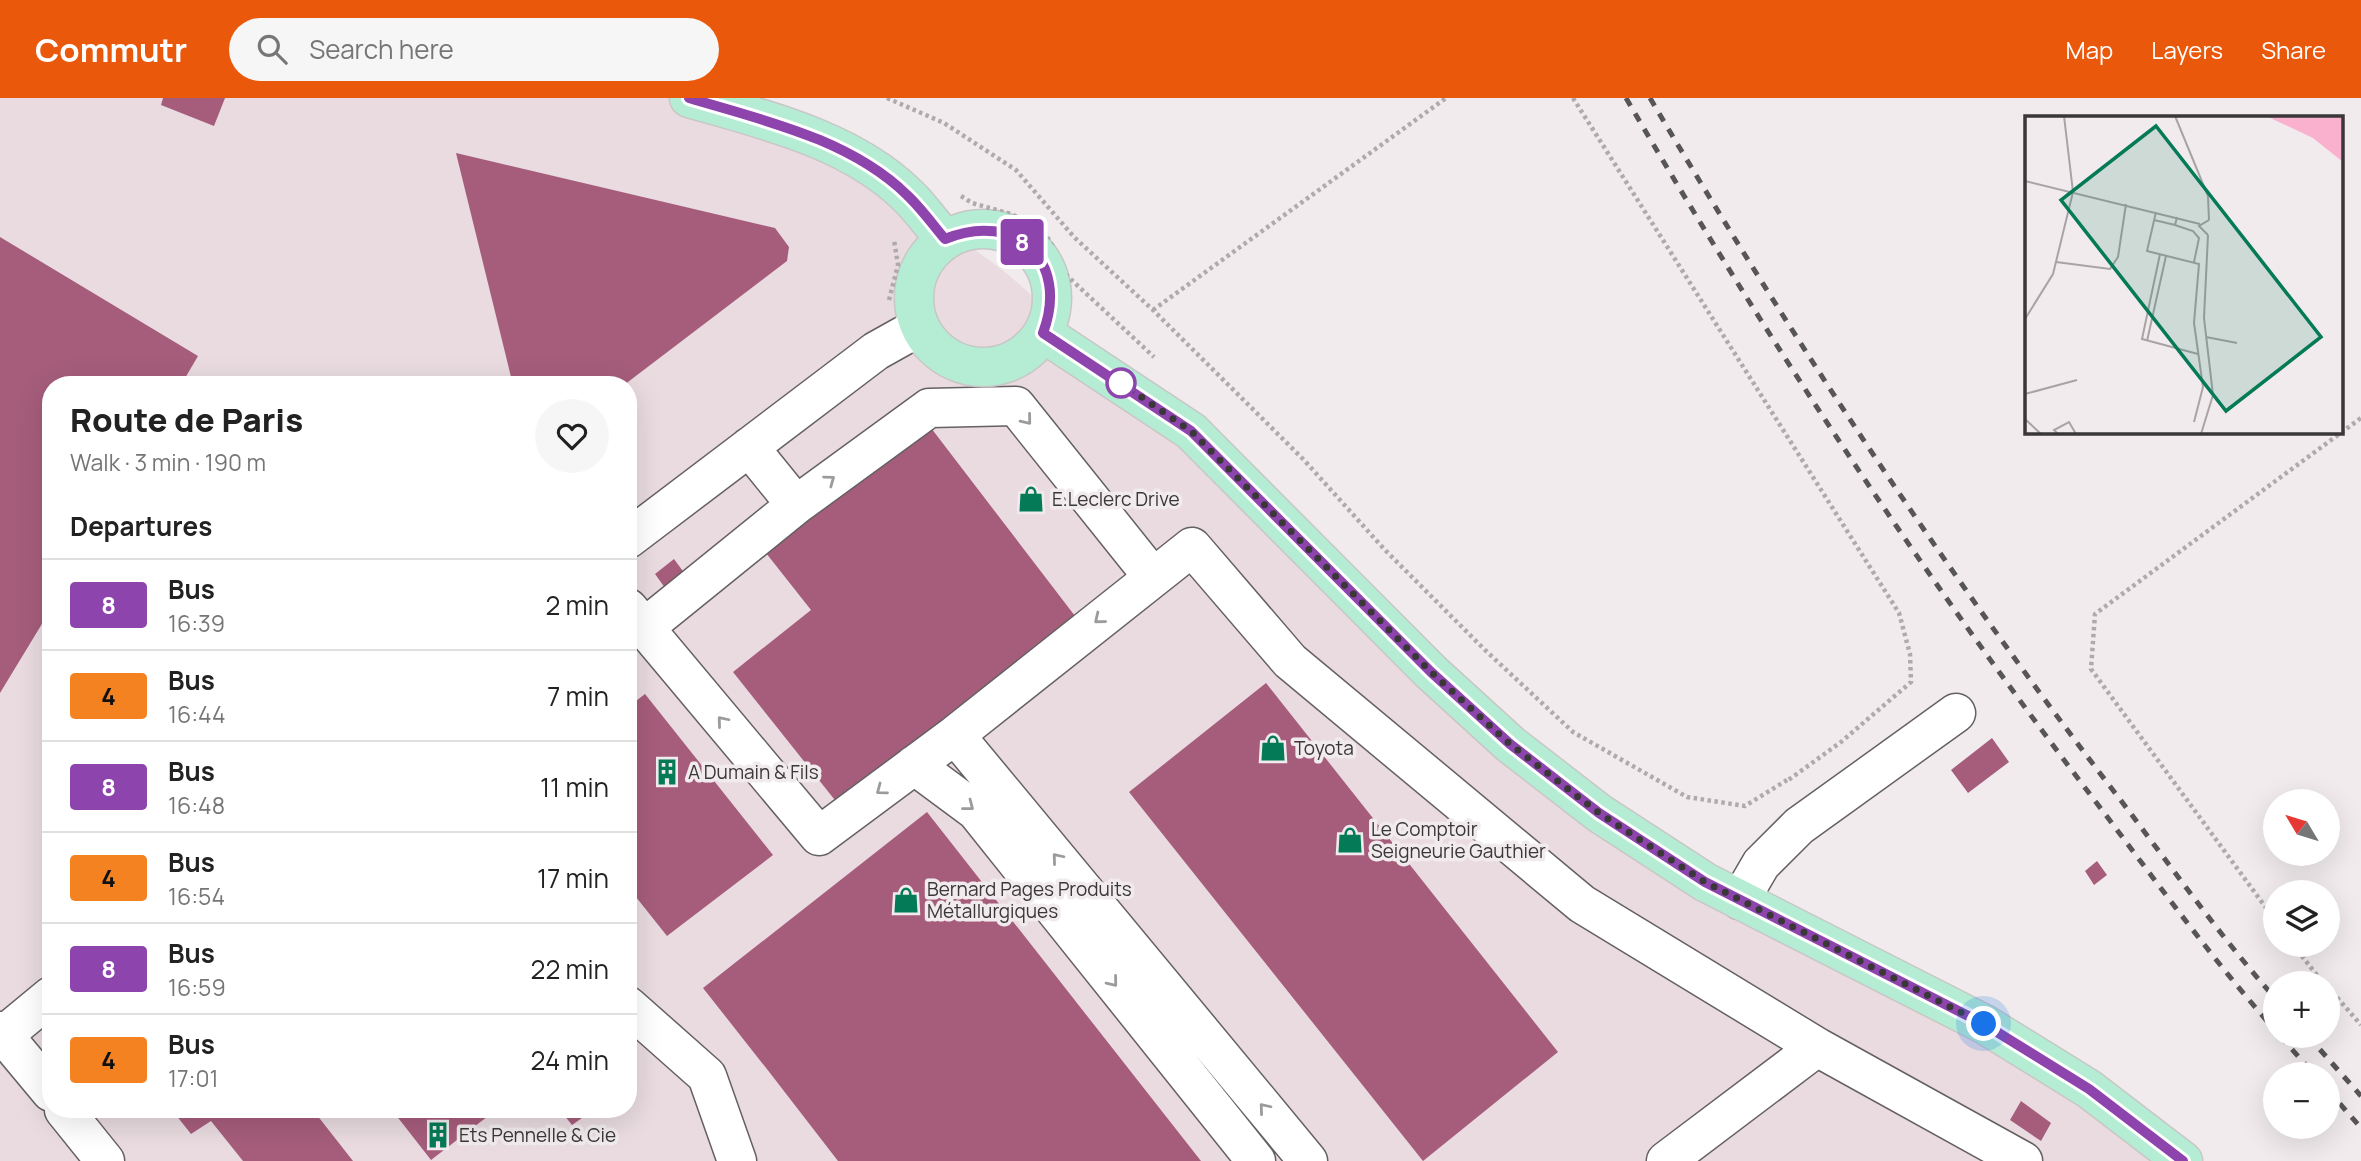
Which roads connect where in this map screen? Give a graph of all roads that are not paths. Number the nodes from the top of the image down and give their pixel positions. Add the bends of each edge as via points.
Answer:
1 (689, 98) edge
2 (945, 239) junction
3 (919, 327) junction
4 (1043, 333) junction
5 (749, 447) junction
6 (796, 505) junction
7 (637, 532) edge
8 (1152, 576) junction
9 (637, 617) edge
10 (637, 619) edge
11 (1956, 713) dead end
12 (955, 734) junction
13 (914, 765) junction
14 (1740, 900) junction
15 (42, 1003) edge
16 (637, 1014) edge
17 (2, 1034) edge
18 (1818, 1047) junction
19 (42, 1081) edge
20 (70, 1118) edge
21 (105, 1161) edge
22 (737, 1161) edge
23 (1256, 1161) edge
24 (1308, 1161) edge
25 (1666, 1161) edge
26 (2023, 1161) edge
27 (2183, 1161) edge

1 - 2 main road via 769,121 833,147 906,194
2 - 3 main road via 919,269 914,289
2 - 4 main road via 966,230 990,229 1031,247 1045,266 1052,288 1051,311
3 - 4 main road via 931,345 949,359 990,368 1011,362
3 - 5 street via 876,351
4 - 14 main road via 1191,431 1431,672 1510,744 1599,813
5 - 6 street
5 - 7 street
6 -> 8 street via 929,408 1016,406
6 - 9 street
8 -> 12 street
8 - 18 street via 1192,547 1290,661 1582,904
13 -> 10 street via 819,836
11 - 14 street via 1798,826 1761,864
12 - 13 street
24 -> 12 street
13 -> 23 street via 976,811
14 - 27 main road via 1984,1024 2089,1089
15 - 17 street
16 - 22 street via 706,1076
17 - 19 street
18 - 25 street
18 - 26 street
20 - 21 street

